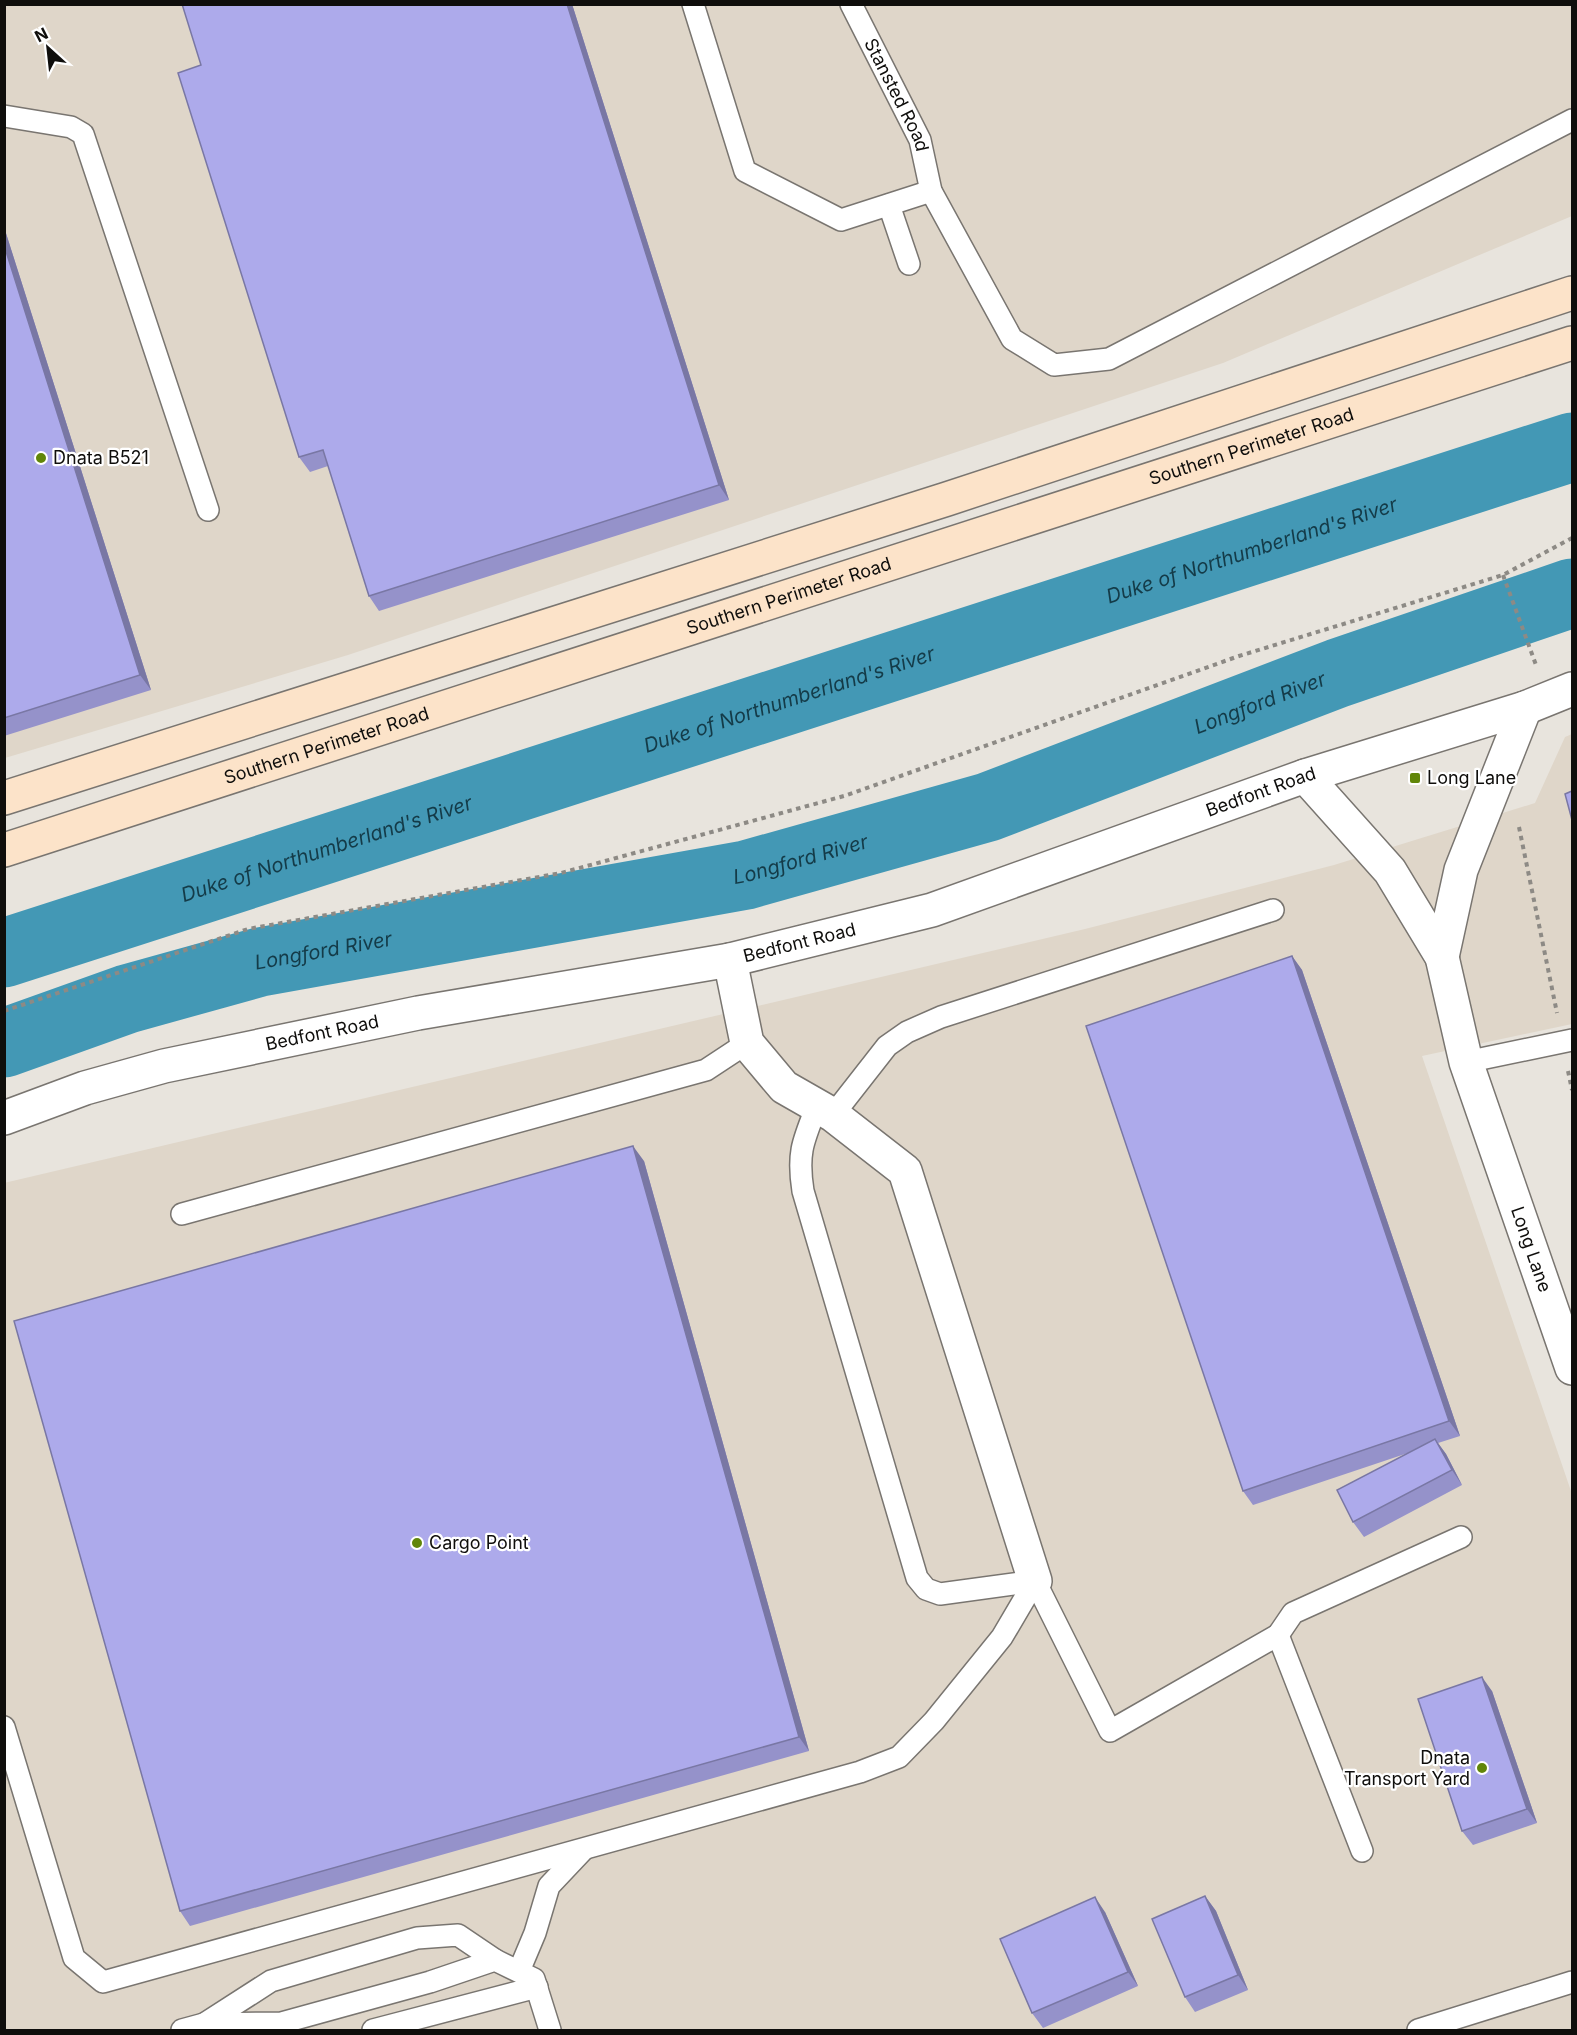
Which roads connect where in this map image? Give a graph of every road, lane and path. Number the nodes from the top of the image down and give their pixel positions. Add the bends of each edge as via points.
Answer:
1 (693, 4) edge
2 (850, 4) edge
3 (4, 116) edge
4 (1572, 120) edge
5 (931, 191) junction
6 (889, 205) junction
7 (909, 264) dead end
8 (1572, 293) edge
9 (1572, 344) edge
10 (208, 510) dead end
11 (1572, 538) edge
12 (1503, 576) junction
13 (1526, 639) dead end
14 (1572, 689) edge
15 (1525, 708) junction
16 (1305, 776) junction
17 (4, 798) edge
18 (1518, 820) dead end
19 (4, 850) edge
20 (1273, 910) dead end
21 (1442, 957) junction
22 (730, 960) junction
23 (4, 1011) edge
24 (1567, 1041) edge
25 (747, 1043) junction
26 (1466, 1062) junction
27 (1572, 1090) edge
28 (825, 1111) junction
29 (4, 1118) edge
30 (182, 1214) dead end
31 (1572, 1368) edge
32 (1461, 1537) dead end
33 (1035, 1581) junction
34 (1278, 1635) junction
35 (4, 1727) edge
36 (583, 1850) junction
37 (1362, 1851) dead end
38 (495, 1960) junction
39 (519, 1971) junction
40 (1572, 1982) edge
41 (537, 1987) junction
42 (204, 2024) junction
43 (182, 2031) edge
44 (373, 2031) edge
45 (550, 2031) edge
46 (1418, 2031) edge

1 - 6 lane via 745,171 841,220
2 - 5 lane, Stansted Road via 920,140
3 - 10 lane via 71,128 83,134
4 - 5 lane, Stansted Road via 1109,359 1054,365 1012,339
5 - 6 lane
6 - 7 lane
8 - 17 street via 947,499
9 - 19 street, Southern Perimeter Road
11 - 12 path
12 - 13 path
12 - 23 path via 1239,656 844,796 561,873 248,929
14 - 15 street, Bedfont Road
15 - 16 street, Bedfont Road
15 - 21 street, Long Lane via 1461,870
16 - 21 street, Long Lane via 1390,871
16 - 22 street, Bedfont Road via 932,910
18 - 24 path
20 - 28 lane via 941,1017 907,1032 887,1046
21 - 26 street, Long Lane
22 - 25 street
22 - 29 street, Bedfont Road via 418,1013 164,1066 85,1088
24 - 26 lane
24 - 27 path
25 - 28 street via 784,1087
25 - 30 lane via 706,1070
26 - 31 street, Long Lane
28 - 33 street via 905,1171
28 - 33 lane via 801,1146 803,1191 917,1578 926,1589 940,1594
32 - 34 lane via 1293,1613
33 - 34 lane via 1110,1731
33 - 36 lane via 1002,1636 934,1721 899,1757 860,1772
34 - 37 lane
35 - 36 lane via 74,1958 103,1982
36 - 39 lane via 549,1886
38 - 39 lane
38 - 42 lane via 281,2023
38 - 42 lane via 458,1935 417,1938 271,1981
39 - 41 lane via 534,1979
40 - 46 lane
41 - 44 lane
41 - 45 lane
42 - 43 lane

